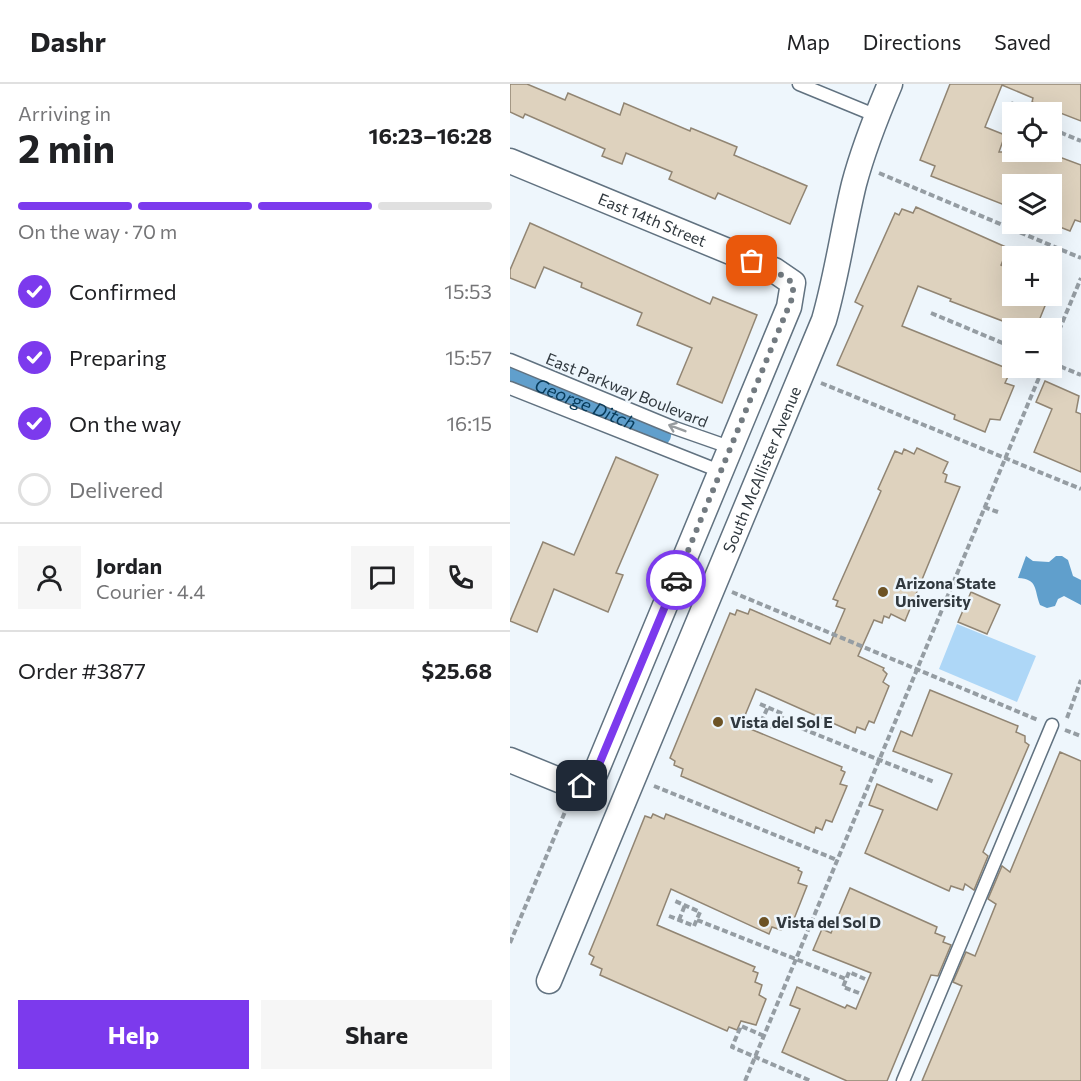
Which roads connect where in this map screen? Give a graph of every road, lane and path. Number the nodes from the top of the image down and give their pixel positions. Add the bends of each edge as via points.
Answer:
1 (799, 84) edge
2 (890, 84) edge
3 (877, 116) junction
4 (1062, 133) edge
5 (1081, 141) edge
6 (510, 161) edge
7 (875, 172) dead end
8 (1081, 258) edge
9 (1081, 278) edge
10 (931, 314) dead end
11 (1062, 323) edge
12 (1002, 343) edge
13 (510, 360) edge
14 (1062, 367) edge
15 (1081, 375) edge
16 (1038, 378) edge
17 (818, 381) dead end
18 (510, 388) edge
19 (732, 448) junction
20 (1005, 458) junction
21 (722, 472) junction
22 (1081, 489) edge
23 (984, 507) junction
24 (998, 512) dead end
25 (953, 582) junction
26 (965, 588) dead end
27 (729, 591) dead end
28 (917, 670) junction
29 (760, 704) dead end
30 (768, 707) junction
31 (753, 719) dead end
32 (781, 720) junction
33 (761, 722) junction
34 (1052, 725) junction
35 (1081, 736) edge
36 (510, 760) edge
37 (879, 761) junction
38 (934, 782) dead end
39 (648, 783) dead end
40 (576, 787) junction
41 (837, 861) junction
42 (675, 901) dead end
43 (685, 905) junction
44 (669, 916) dead end
45 (679, 920) junction
46 (697, 920) junction
47 (510, 943) edge
48 (796, 960) junction
49 (846, 979) junction
50 (865, 979) dead end
51 (549, 981) dead end
52 (859, 993) dead end
53 (764, 1036) junction
54 (755, 1057) junction
55 (745, 1081) edge
56 (811, 1081) edge
57 (903, 1081) edge

1 - 3 lane
2 - 3 street, South McAllister Avenue
3 - 51 street, South McAllister Avenue via 854,185 837,278 824,320
4 - 5 path
6 - 19 street, East 14th Street via 774,270 793,283 789,307
7 - 8 path
9 - 11 path
10 - 12 path
19 -> 13 lane, East Parkway Boulevard
14 - 15 path
16 - 20 path
17 - 20 path
18 - 21 lane
19 - 21 street
20 - 22 path
20 - 23 path
21 - 40 street via 595,774 589,782
23 - 24 path
23 - 25 path
25 - 26 path
25 - 28 path
27 - 28 path
28 - 34 path
28 - 37 path
29 - 30 path
30 - 32 path via 783,714
30 - 33 path
31 - 33 path
32 - 33 path via 777,729
32 - 37 path
34 - 35 path
34 - 57 lane
36 - 40 street
37 - 38 path
37 - 41 path
39 - 41 path
40 - 47 path
41 - 48 path
42 - 43 path
43 - 45 path
43 - 46 path via 700,912
44 - 45 path
45 - 46 path via 694,926
46 - 48 path
48 - 49 path
48 - 53 path
49 - 50 path via 849,972
49 - 52 path via 843,987
53 - 54 path
53 - 54 path via 741,1026 732,1047
54 - 55 path
54 - 56 path

